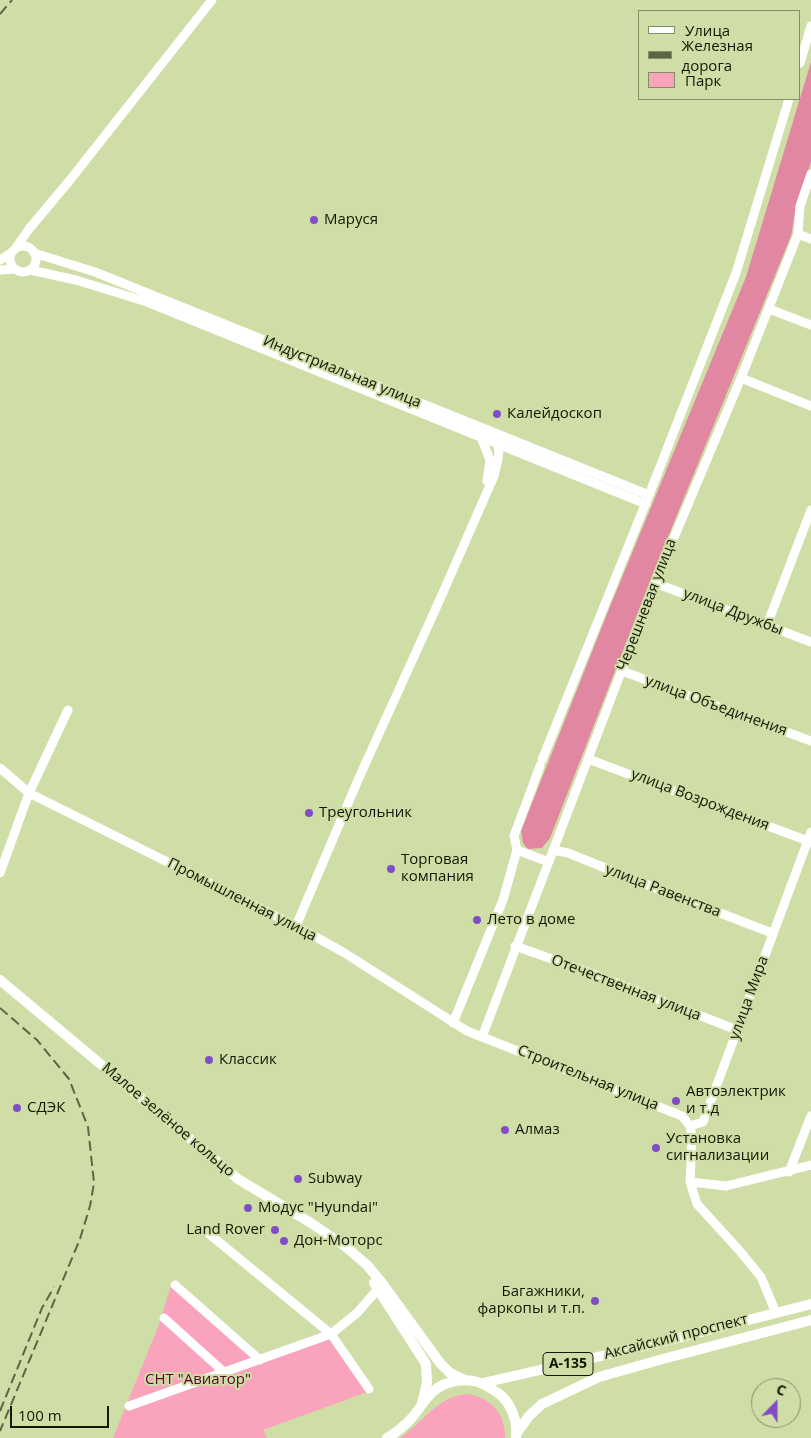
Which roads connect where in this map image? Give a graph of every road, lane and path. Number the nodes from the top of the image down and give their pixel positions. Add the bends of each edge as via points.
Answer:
1 (212, 0) edge
2 (811, 26) edge
3 (801, 61) edge
4 (789, 100) edge
5 (811, 174) edge
6 (38, 219) junction
7 (798, 234) junction
8 (811, 239) edge
9 (13, 251) junction
10 (32, 251) junction
11 (0, 260) edge
12 (15, 269) junction
13 (0, 270) edge
14 (30, 270) junction
15 (769, 309) junction
16 (194, 317) junction
17 (811, 325) edge
18 (741, 378) junction
19 (355, 382) junction
20 (811, 406) edge
21 (490, 431) junction
22 (481, 437) junction
23 (498, 443) junction
24 (648, 499) junction
25 (811, 510) edge
26 (478, 512) junction
27 (655, 583) junction
28 (767, 625) junction
29 (811, 642) edge
30 (622, 670) junction
31 (68, 710) dead end
32 (811, 741) edge
33 (588, 759) junction
34 (0, 768) edge
35 (29, 793) junction
36 (810, 838) edge
37 (517, 850) junction
38 (553, 850) junction
39 (548, 862) junction
40 (0, 873) edge
41 (296, 926) junction
42 (772, 933) junction
43 (515, 946) junction
44 (0, 980) edge
45 (453, 1023) junction
46 (737, 1030) junction
47 (482, 1037) junction
48 (811, 1116) edge
49 (690, 1126) junction
50 (811, 1165) edge
51 (789, 1172) junction
52 (690, 1182) junction
53 (208, 1232) dead end
54 (346, 1247) junction
55 (175, 1285) dead end
56 (378, 1289) junction
57 (811, 1304) edge
58 (776, 1313) junction
59 (164, 1318) dead end
60 (811, 1320) edge
61 (331, 1334) junction
62 (260, 1360) junction
63 (226, 1373) junction
64 (465, 1380) junction
65 (483, 1383) junction
66 (369, 1389) dead end
67 (422, 1403) junction
68 (129, 1406) dead end
69 (516, 1436) edge
70 (386, 1438) edge

1 - 6 street
2 - 3 street
4 - 24 street via 736,273
5 - 7 street, Черешневая улица via 800,206
6 - 9 street
6 - 10 street via 31,234
7 - 8 street
7 - 15 street, Черешневая улица
9 - 10 street via 23,246
9 - 11 street
9 - 12 street via 11,264
10 - 14 street via 35,262
10 - 16 street, Индустриальная улица via 95,272
12 - 13 street
12 - 14 street
14 - 16 street, Индустриальная улица via 118,292
15 - 17 street
15 - 18 street, Черешневая улица
16 - 19 street, Индустриальная улица
18 - 20 street
18 - 27 street, Черешневая улица
19 - 21 street, Индустриальная улица
19 - 22 street, Индустриальная улица
21 - 23 street
21 - 24 street, Индустриальная улица
22 - 23 street, Индустриальная улица
22 - 26 street via 490,460
23 - 24 street, Индустриальная улица
23 - 26 street via 498,461
24 - 37 street via 541,763 514,836
25 - 28 street
26 - 41 street
27 - 28 street, улица Дружбы
27 - 30 street, Черешневая улица
28 - 29 street, улица Дружбы
30 - 32 street, улица Объединения
30 - 33 street, Черешневая улица
31 - 35 street
33 - 36 street, улица Возрождения
33 - 38 street, Черешневая улица
34 - 35 street, Промышленная улица
35 - 40 street
35 - 41 street, Промышленная улица
36 - 42 street, улица Мира
37 - 39 street
37 - 45 street via 504,900
38 - 39 street, Черешневая улица
38 - 42 street, улица Равенства via 568,853
39 - 43 street, Черешневая улица
41 - 45 street, Промышленная улица via 343,952
42 - 46 street, улица Мира
43 - 46 street, Отечественная улица
43 - 47 street, Черешневая улица
44 - 54 main road, Малое зелёное кольцо via 238,1179
45 - 47 street, Промышленная улица
46 - 49 street, улица Мира via 703,1122
47 - 49 street, Строительная улица via 669,1110 682,1116
48 - 51 street
49 - 52 street
50 - 51 street
51 - 52 street via 726,1186
52 - 58 street via 697,1204 761,1277
53 - 61 street
54 - 56 main road, Малое зелёное кольцо
54 - 64 main road, Малое зелёное кольцо via 382,1283 440,1363 450,1373
55 - 62 street
56 - 61 street via 357,1313
56 - 67 main road, Малое зелёное кольцо via 426,1364
57 - 58 main road, Аксайский проспект / А-135
58 - 65 main road, Аксайский проспект / А-135
59 - 63 street
60 - 69 main road, Аксайский проспект / А-135 via 599,1377 542,1404 529,1416
61 - 62 street
61 - 66 street
62 - 63 street
63 - 68 street
64 - 65 main road
64 - 67 main road via 449,1382
65 - 69 main road via 504,1397 514,1416
67 - 70 main road via 409,1422

